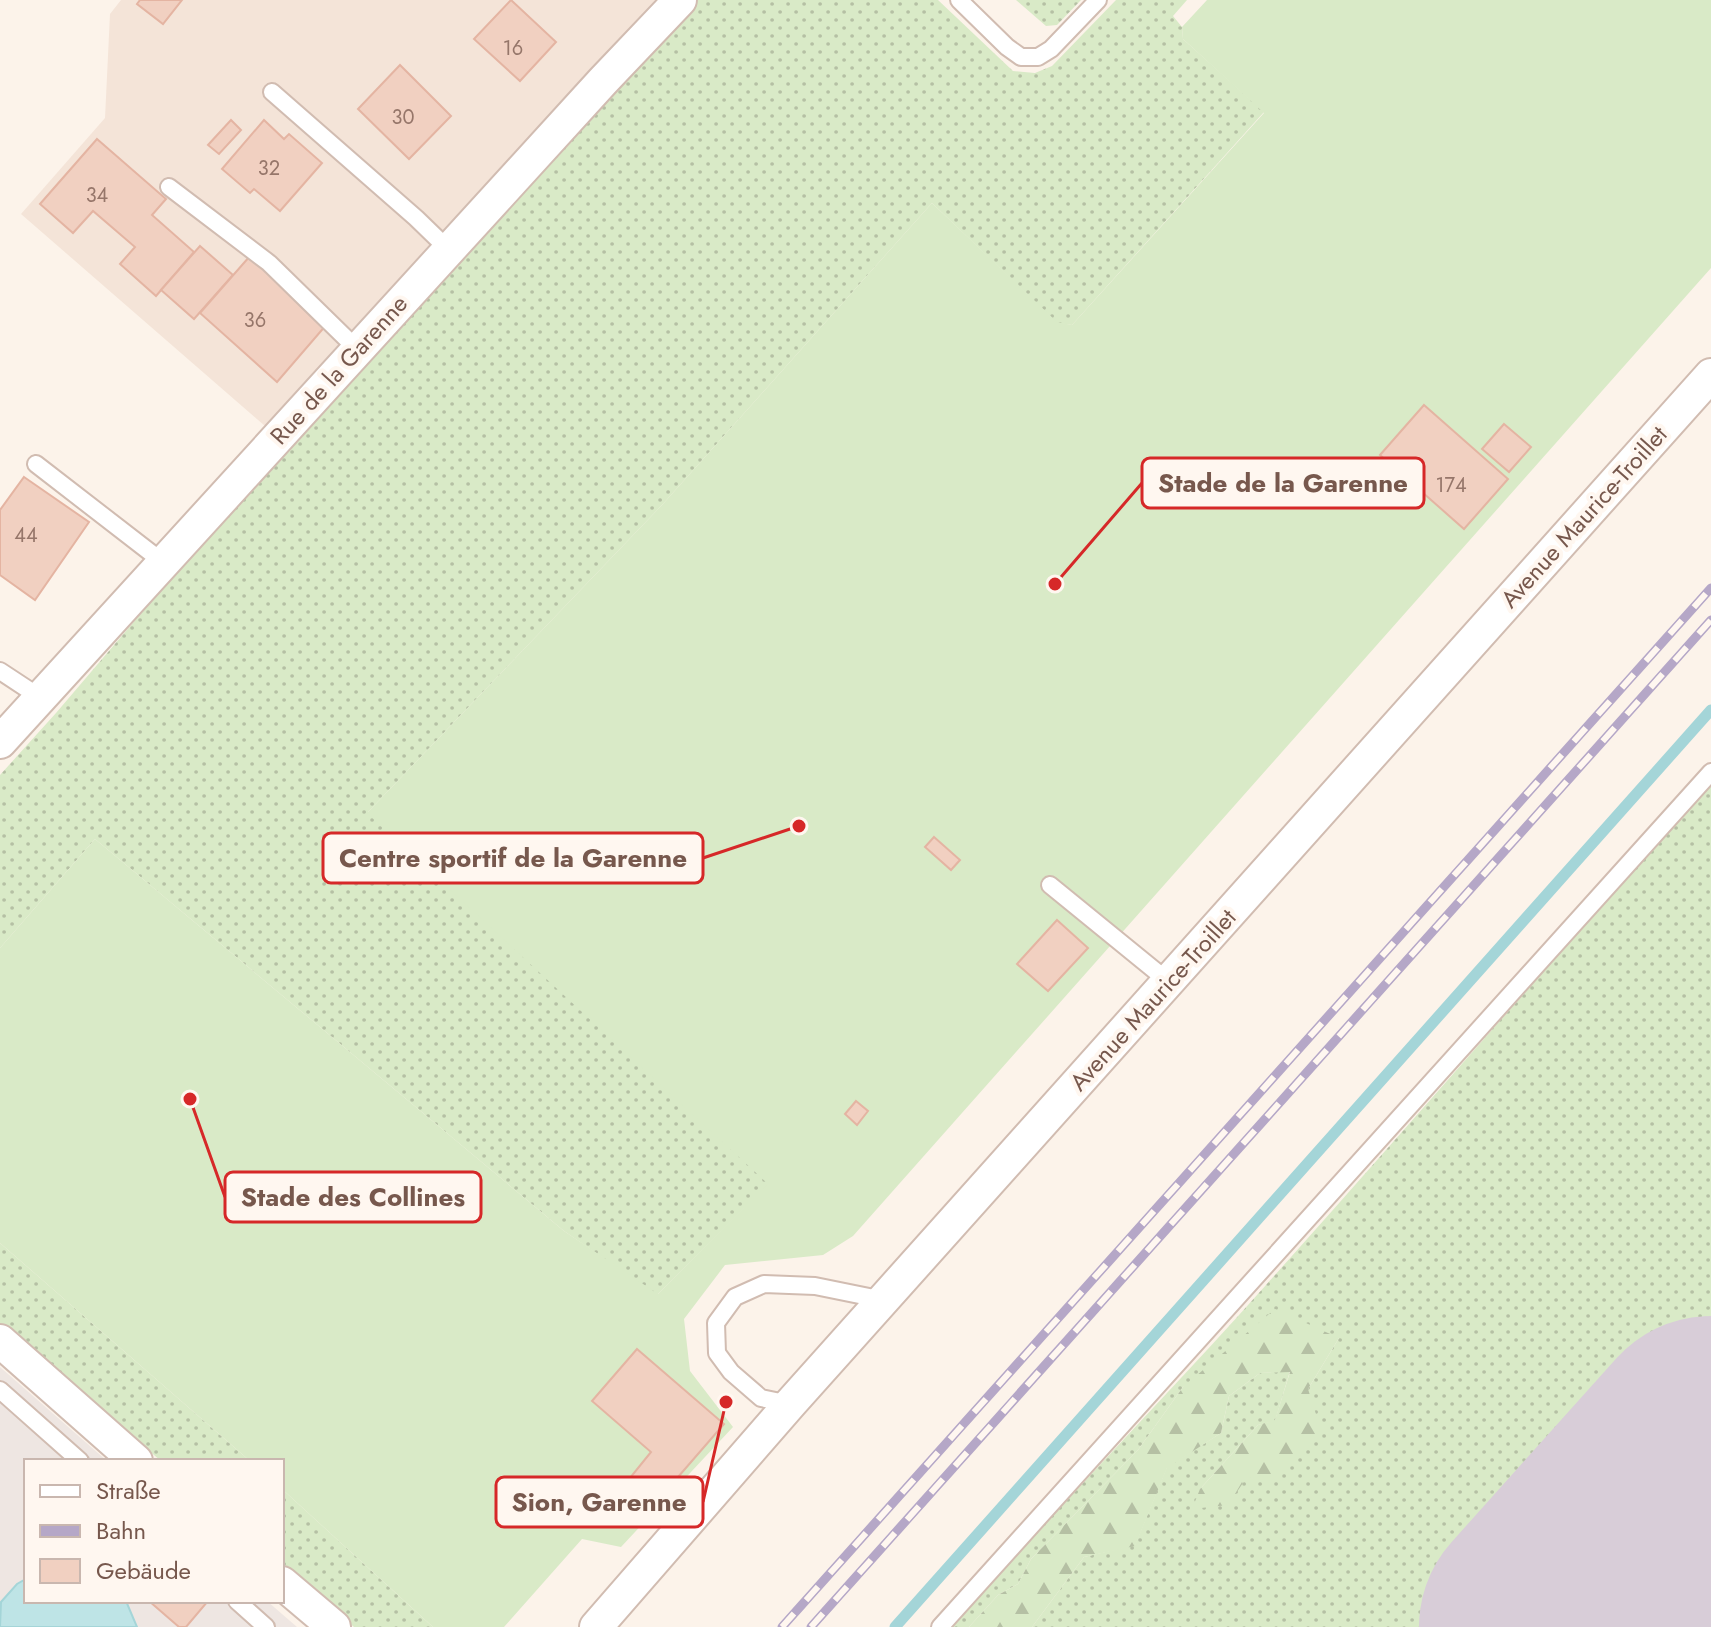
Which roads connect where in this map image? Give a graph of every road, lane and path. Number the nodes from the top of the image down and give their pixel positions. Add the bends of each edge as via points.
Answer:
1 (959, 0) edge
2 (1098, 0) edge
3 (675, 2) edge
4 (272, 92) dead end
5 (169, 187) dead end
6 (449, 250) junction
7 (358, 350) junction
8 (1711, 375) edge
9 (36, 464) dead end
10 (164, 563) junction
11 (0, 671) edge
12 (41, 698) junction
13 (0, 742) edge
14 (1711, 772) edge
15 (1050, 885) dead end
16 (1169, 982) junction
17 (884, 1300) junction
18 (0, 1341) edge
19 (0, 1390) edge
20 (790, 1404) junction
21 (78, 1459) edge
22 (134, 1459) edge
23 (284, 1585) edge
24 (239, 1603) edge
25 (266, 1627) edge
26 (334, 1627) edge
27 (596, 1627) edge
28 (940, 1627) edge

1 - 2 lane via 1021,57 1038,57 1051,49
3 - 6 street, Rue de la Garenne
4 - 6 lane
5 - 7 lane via 269,263
6 - 7 street, Rue de la Garenne
7 - 10 street, Rue de la Garenne
8 - 16 street, Avenue Maurice-Troillet
9 - 10 lane
10 - 12 street, Rue de la Garenne
11 - 12 lane
12 - 13 street, Rue de la Garenne
14 - 28 lane
15 - 16 lane
16 - 17 street, Avenue Maurice-Troillet
17 - 20 street, Avenue Maurice-Troillet
17 - 20 lane via 815,1286 764,1284 735,1297 716,1323 717,1353 761,1398
18 - 22 street
19 - 21 lane
20 - 27 street, Avenue Maurice-Troillet
23 - 26 street
24 - 25 lane

